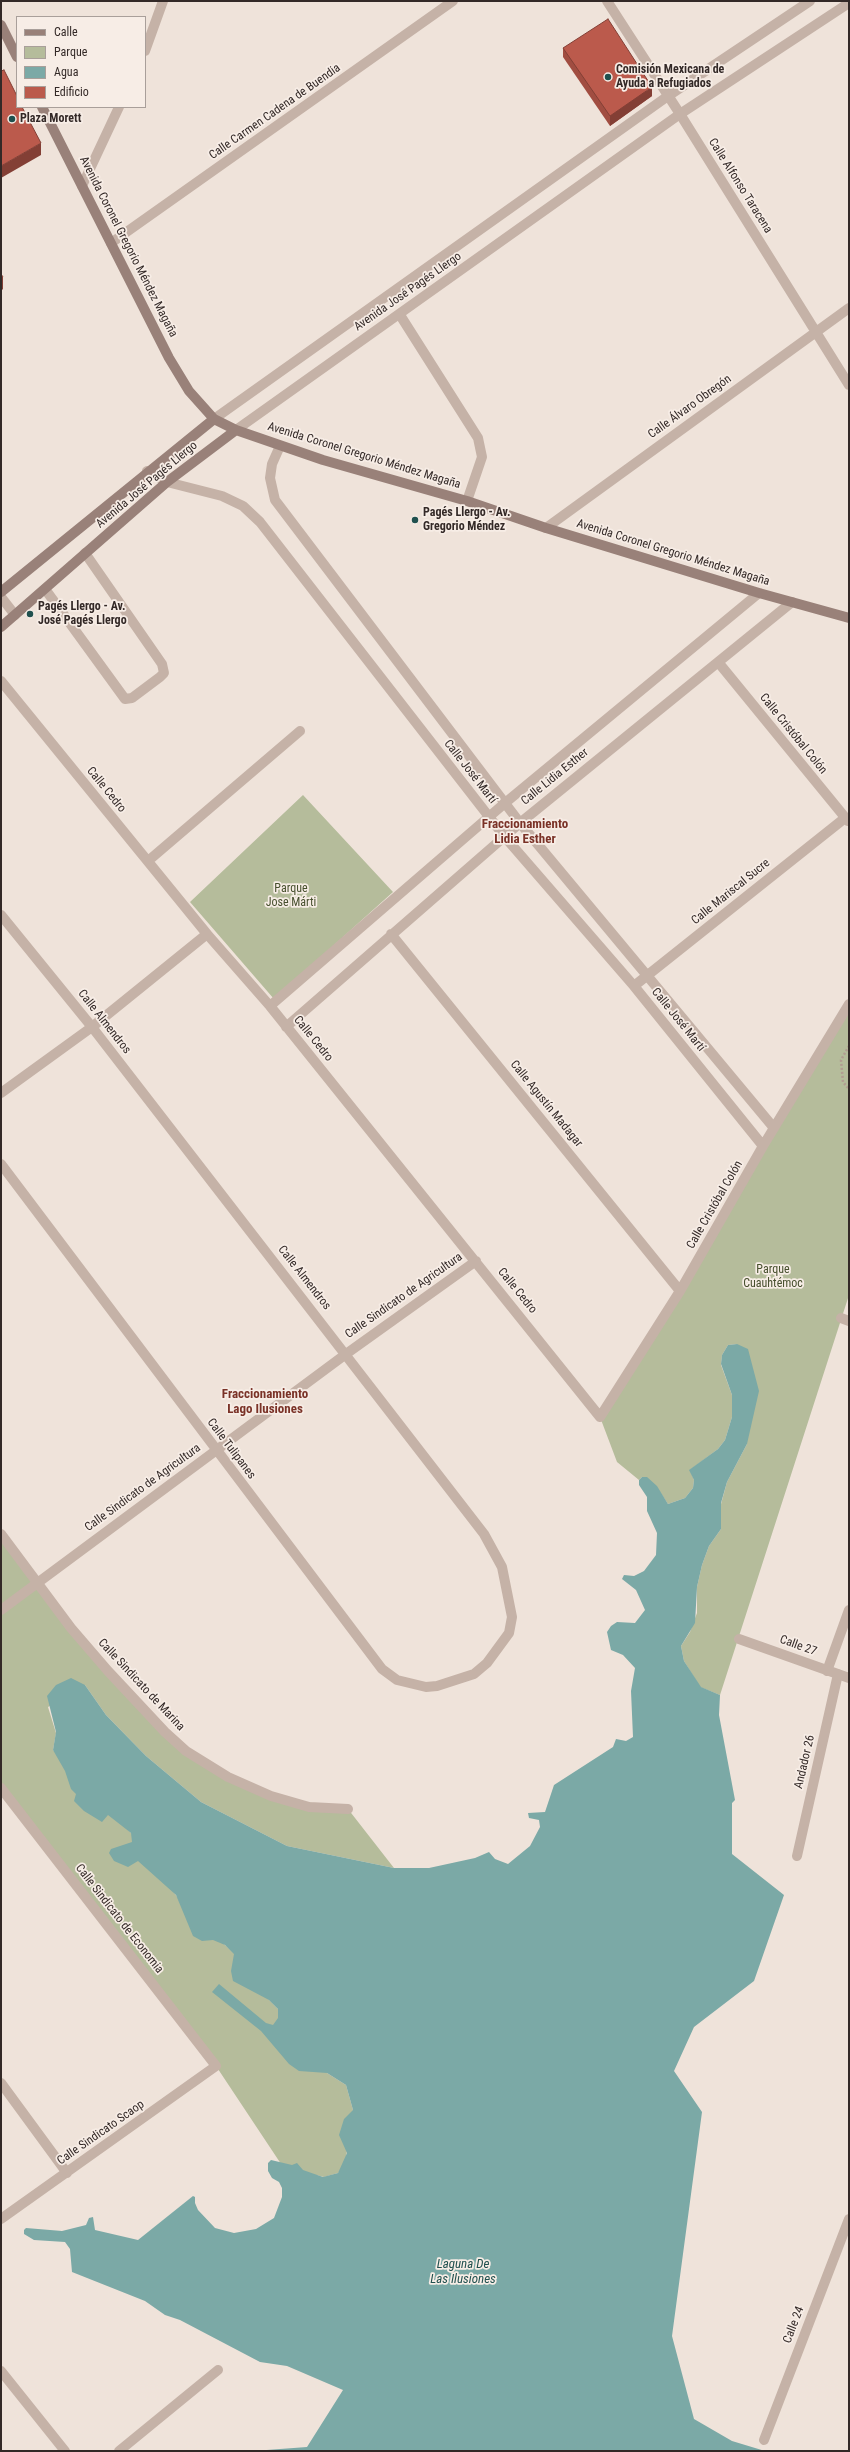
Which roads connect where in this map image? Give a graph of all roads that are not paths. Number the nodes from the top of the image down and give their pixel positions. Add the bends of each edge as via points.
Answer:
1 (163, 1) edge
2 (453, 1) edge
3 (607, 1) edge
4 (810, 1) edge
5 (849, 3) edge
6 (1, 25) edge
7 (146, 48) edge
8 (16, 55) edge
9 (668, 96) junction
10 (43, 108) edge
11 (119, 108) edge
12 (680, 114) junction
13 (82, 186) junction
14 (111, 243) junction
15 (849, 308) edge
16 (400, 315) junction
17 (816, 332) junction
18 (849, 385) edge
19 (214, 419) junction
20 (236, 430) junction
21 (280, 446) junction
22 (147, 471) junction
23 (167, 482) junction
24 (467, 501) junction
25 (546, 528) junction
26 (86, 553) junction
27 (45, 589) junction
28 (1, 592) edge
29 (758, 594) junction
30 (1, 598) edge
31 (792, 602) junction
32 (15, 615) junction
33 (849, 618) edge
34 (1, 627) edge
35 (718, 662) junction
36 (1, 681) edge
37 (300, 731) dead end
38 (505, 803) junction
39 (489, 817) junction
40 (847, 820) edge
41 (520, 823) junction
42 (504, 836) junction
43 (148, 861) junction
44 (1, 914) edge
45 (207, 934) junction
46 (391, 934) junction
47 (648, 974) junction
48 (634, 986) junction
49 (849, 1004) edge
50 (270, 1006) junction
51 (92, 1027) junction
52 (286, 1027) junction
53 (1, 1092) edge
54 (774, 1128) junction
55 (763, 1146) junction
56 (1, 1164) edge
57 (476, 1261) junction
58 (680, 1291) junction
59 (346, 1354) junction
60 (600, 1417) joint
61 (216, 1450) junction
62 (1, 1534) edge
63 (36, 1583) junction
64 (1, 1610) edge
65 (849, 1610) edge
66 (739, 1638) dead end
67 (827, 1670) junction
68 (474, 1674) joint
69 (838, 1674) junction
70 (849, 1678) edge
71 (1, 1788) edge
72 (348, 1809) dead end
73 (798, 1856) dead end
74 (216, 2066) joint
75 (1, 2083) edge
76 (67, 2173) junction
77 (849, 2219) edge
78 (1, 2220) edge
79 (218, 2370) dead end
80 (1, 2371) edge
81 (764, 2440) dead end
82 (65, 2451) edge
83 (119, 2451) edge

1 - 7 street
2 - 14 street, Calle Carmen Cadena de Buendia
3 - 9 street, Calle Alfonso Taracena
4 - 9 street, Avenida José Pagés Llergo
5 - 12 street, Avenida José Pagés Llergo
6 - 8 main road
9 - 12 street, Calle Alfonso Taracena
9 - 19 street, Avenida José Pagés Llergo
10 - 13 main road, Avenida Coronel Gregorio Méndez Magaña
11 - 13 street
12 - 16 street, Avenida José Pagés Llergo
12 - 17 street, Calle Alfonso Taracena
13 - 14 main road, Avenida Coronel Gregorio Méndez Magaña
14 - 19 main road, Avenida Coronel Gregorio Méndez Magaña via 169,358 189,390
15 - 17 street, Calle Álvaro Obregón
16 - 20 street, Avenida José Pagés Llergo
16 - 24 street via 478,438 482,457
17 - 18 street, Calle Alfonso Taracena
17 - 25 street, Calle Álvaro Obregón
19 - 20 main road, Avenida Coronel Gregorio Méndez Magaña
19 - 22 main road, Avenida José Pagés Llergo
20 - 21 main road, Avenida Coronel Gregorio Méndez Magaña
20 - 23 main road, Avenida José Pagés Llergo
21 - 24 main road, Avenida Coronel Gregorio Méndez Magaña
21 - 38 street, Calle José Martí via 272,464 270,478 275,500
22 - 23 street, Calle José Martí
22 - 28 main road, Avenida José Pagés Llergo
23 - 26 main road, Avenida José Pagés Llergo
23 - 39 street, Calle José Martí via 222,496 243,506 260,522
24 - 25 main road, Avenida Coronel Gregorio Méndez Magaña
25 - 29 main road, Avenida Coronel Gregorio Méndez Magaña
26 - 27 main road, Avenida José Pagés Llergo
26 - 27 street via 162,664 164,673 160,677 132,698 125,700
27 - 32 main road, Avenida José Pagés Llergo
29 - 31 main road, Avenida Coronel Gregorio Méndez Magaña
29 - 38 street, Calle Lidia Esther
30 - 32 street
31 - 33 main road, Avenida Coronel Gregorio Méndez Magaña
31 - 35 street, Calle Lidia Esther
32 - 34 main road, Avenida José Pagés Llergo
35 - 40 street, Calle Cristóbal Colón
35 - 41 street, Calle Lidia Esther
36 - 43 street, Calle Cedro
37 - 43 street
38 - 39 street, Calle Lidia Esther
38 - 41 street, Calle José Martí
39 - 42 street, Calle José Martí
39 - 50 street, Calle Lidia Esther
40 - 47 street, Calle Mariscal Sucre
41 - 42 street, Calle Lidia Esther
41 - 47 street, Calle José Martí
42 - 46 street, Calle Lidia Esther
42 - 48 street, Calle José Martí
43 - 45 street, Calle Cedro
44 - 51 street, Calle Almendros
45 - 50 street, Calle Cedro
45 - 51 street
46 - 52 street, Calle Lidia Esther
46 - 58 street, Calle Agustín Madagar
47 - 48 street, Calle Mariscal Sucre
47 - 54 street, Calle José Martí
48 - 55 street, Calle José Martí
49 - 54 street, Calle Cristóbal Colón
50 - 52 street, Calle Cedro
51 - 53 street
51 - 59 street, Calle Almendros
52 - 57 street, Calle Cedro
54 - 55 street, Calle Cristóbal Colón
55 - 58 street, Calle Cristóbal Colón
56 - 61 street, Calle Tulipanes
57 - 59 street, Calle Sindicato de Agricultura
57 - 60 street, Calle Cedro
58 - 60 street, Calle Cristóbal Colón
59 - 61 street, Calle Sindicato de Agricultura
59 - 68 street, Calle Almendros via 484,1534 502,1567 511,1601 512,1625 500,1648
61 - 63 street, Calle Sindicato de Agricultura
61 - 68 street, Calle Tulipanes via 382,1669 397,1680 426,1687 448,1684
62 - 63 street, Calle Sindicato de Marina
63 - 64 street, Calle Sindicato de Agricultura
63 - 72 street, Calle Sindicato de Marina via 126,1692 165,1732 196,1758 228,1777 271,1796 309,1807
65 - 67 street
66 - 67 street, Calle 27
67 - 69 street, Calle 27
69 - 70 street, Calle 27
69 - 73 street, Andador 26
71 - 74 street, Calle Sindicato de Economia
74 - 76 street, Calle Sindicato Scaop
75 - 76 street
76 - 78 street, Calle Sindicato Scaop
77 - 81 street, Calle 24
79 - 83 street
80 - 82 street

